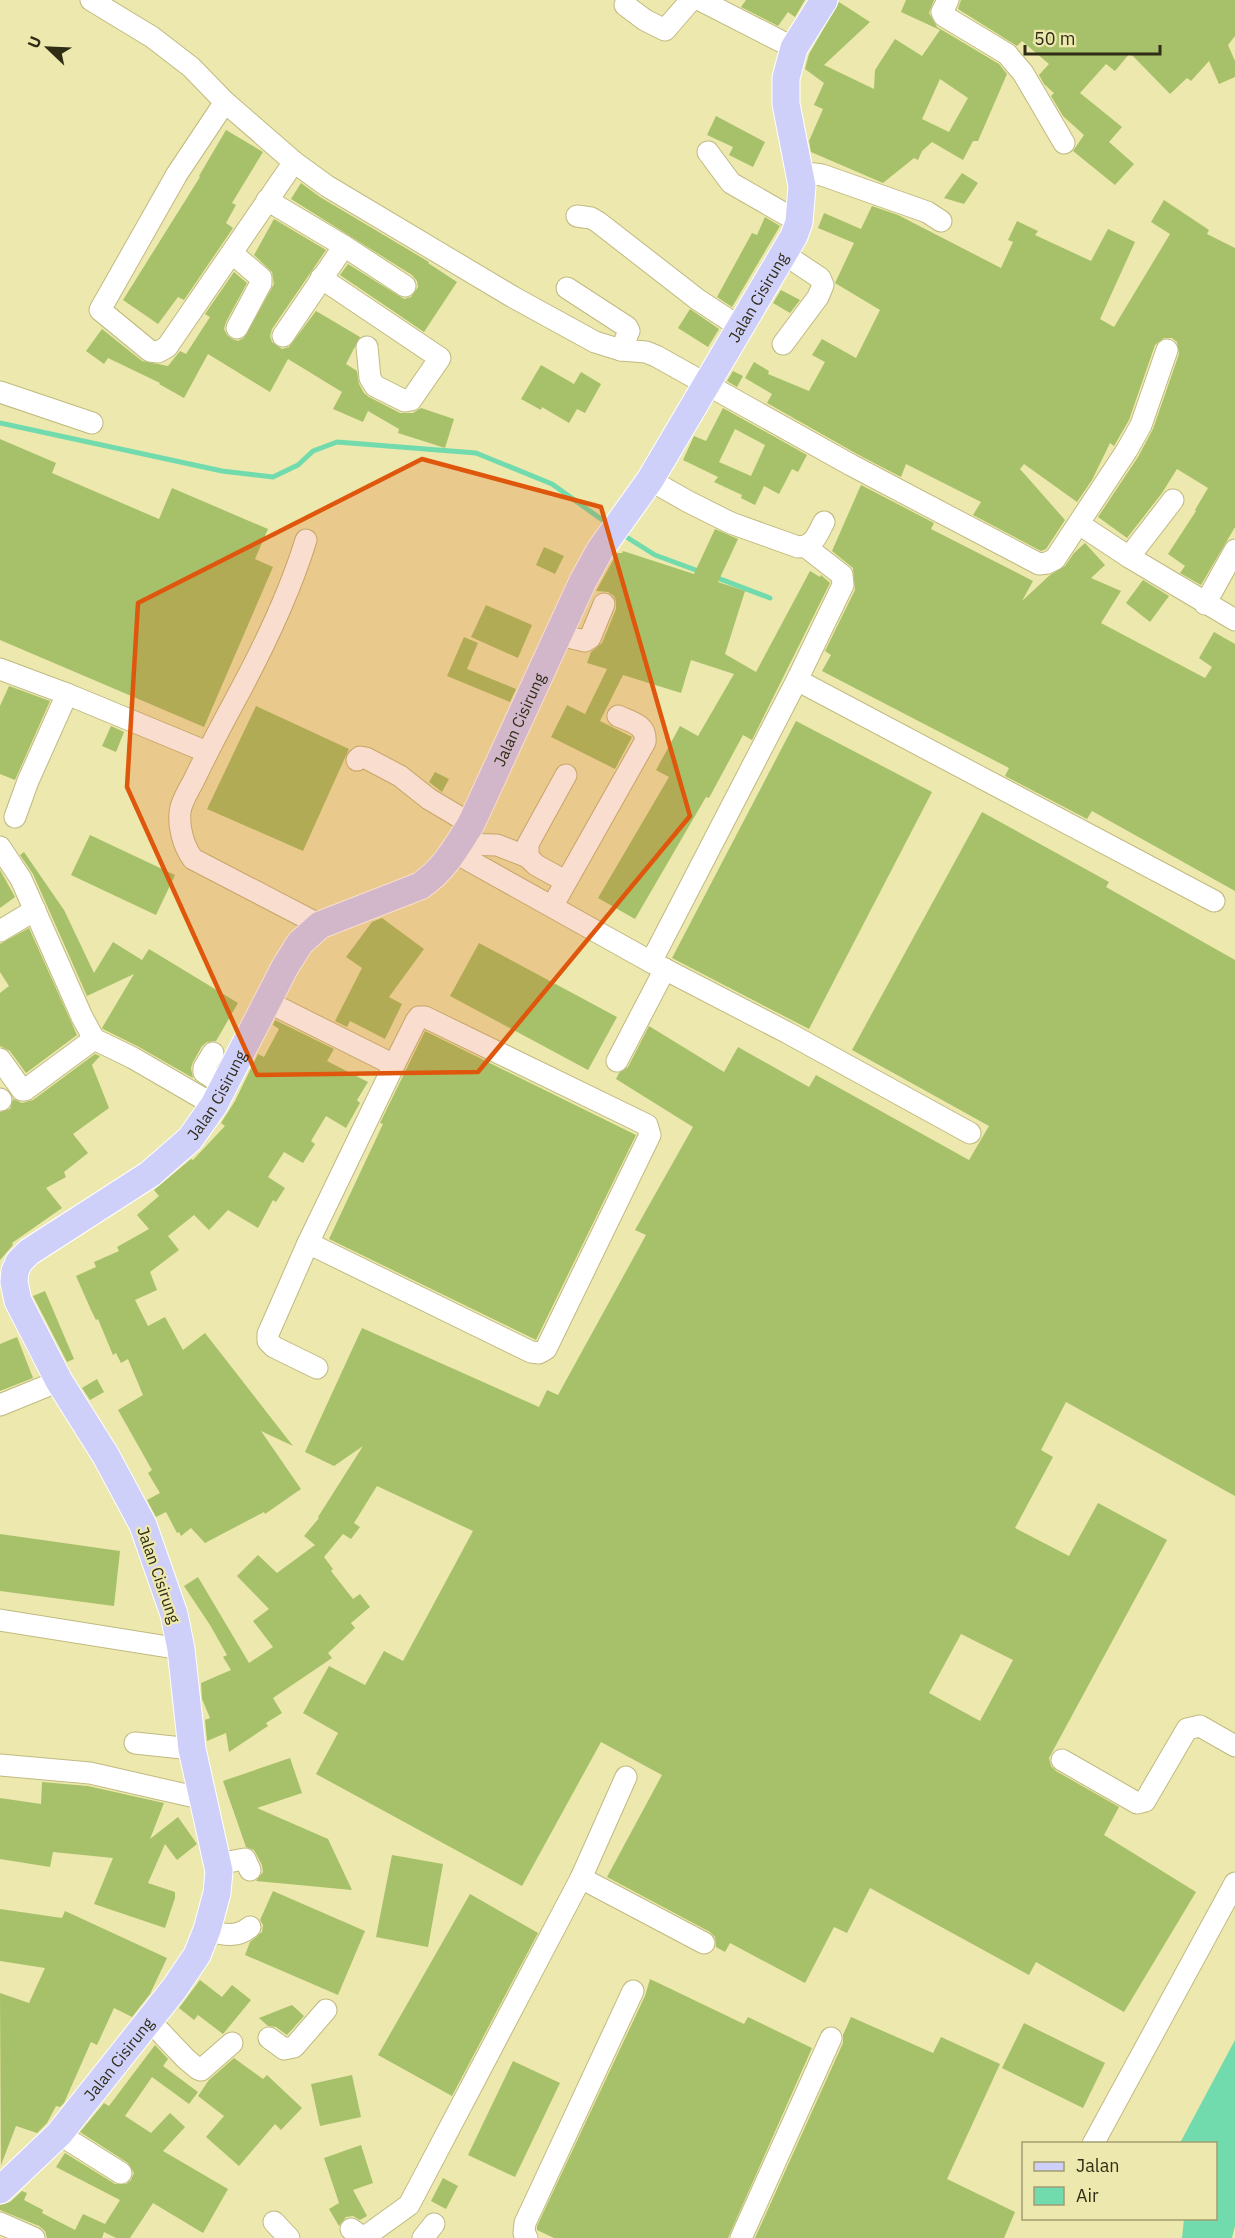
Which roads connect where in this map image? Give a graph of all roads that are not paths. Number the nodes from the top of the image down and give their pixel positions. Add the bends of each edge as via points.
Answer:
1 (91, 0) edge
2 (691, 0) edge
3 (700, 0) edge
4 (824, 0) edge
5 (948, 0) edge
6 (625, 5) dead end
7 (794, 48) junction
8 (225, 102) junction
9 (1064, 143) dead end
10 (708, 152) dead end
11 (294, 162) junction
12 (799, 172) junction
13 (267, 200) junction
14 (577, 216) dead end
15 (941, 221) dead end
16 (799, 222) junction
17 (344, 246) junction
18 (231, 253) junction
19 (784, 254) junction
20 (321, 279) junction
21 (405, 286) dead end
22 (567, 288) dead end
23 (237, 328) dead end
24 (741, 328) junction
25 (283, 336) dead end
26 (783, 344) dead end
27 (366, 347) dead end
28 (621, 350) junction
29 (1167, 350) dead end
30 (707, 386) junction
31 (0, 392) edge
32 (92, 423) dead end
33 (650, 480) junction
34 (1173, 500) dead end
35 (824, 522) dead end
36 (1078, 524) junction
37 (306, 540) dead end
38 (806, 547) junction
39 (1235, 550) edge
40 (1129, 557) junction
41 (604, 604) dead end
42 (1205, 604) junction
43 (1235, 620) edge
44 (559, 635) junction
45 (1, 672) edge
46 (797, 680) junction
47 (67, 694) junction
48 (618, 716) dead end
49 (207, 752) junction
50 (357, 759) dead end
51 (566, 776) dead end
52 (15, 817) dead end
53 (461, 840) junction
54 (2, 855) edge
55 (528, 857) junction
56 (566, 881) junction
57 (1214, 901) dead end
58 (553, 905) junction
59 (35, 910) junction
60 (320, 925) junction
61 (0, 931) edge
62 (658, 966) junction
63 (268, 1002) junction
64 (94, 1039) junction
65 (213, 1053) dead end
66 (0, 1059) edge
67 (617, 1061) dead end
68 (394, 1065) junction
69 (218, 1095) junction
70 (970, 1133) dead end
71 (308, 1243) junction
72 (317, 1368) dead end
73 (59, 1381) junction
74 (0, 1405) edge
75 (0, 1620) edge
76 (181, 1649) junction
77 (135, 1743) dead end
78 (1235, 1746) edge
79 (192, 1749) junction
80 (1062, 1760) dead end
81 (0, 1765) edge
82 (626, 1777) dead end
83 (204, 1800) junction
84 (218, 1864) junction
85 (250, 1870) dead end
86 (581, 1878) junction
87 (1235, 1883) edge
88 (250, 1927) dead end
89 (207, 1930) junction
90 (704, 1943) dead end
91 (633, 1991) dead end
92 (326, 2010) dead end
93 (149, 2020) junction
94 (269, 2038) dead end
95 (831, 2038) dead end
96 (232, 2043) dead end
97 (59, 2134) junction
98 (1094, 2142) edge
99 (121, 2173) dead end
100 (0, 2190) edge
101 (274, 2222) dead end
102 (0, 2223) edge
103 (351, 2229) dead end
104 (34, 2238) edge
105 (289, 2238) edge
106 (527, 2238) edge
107 (741, 2238) edge

1 - 8 street via 160,43 191,67
2 - 6 street via 665,30
3 - 7 street
4 - 7 main road, Jalan Cisirung
5 - 9 street via 944,16 1007,54 1023,73
7 - 12 main road, Jalan Cisirung via 786,78 786,104
8 - 11 street
8 - 18 street via 177,174 100,310 150,351 163,350
10 - 16 street via 731,183
11 - 13 street
11 - 28 street via 327,186 513,297 595,342
12 - 15 street via 832,178 927,212
12 - 16 main road, Jalan Cisirung
13 - 17 street
13 - 18 street
14 - 24 street via 598,222
16 - 19 main road, Jalan Cisirung
17 - 20 street
17 - 21 street
18 - 23 street via 261,278
19 - 24 main road, Jalan Cisirung
19 - 26 street via 820,278 824,285
20 - 25 street
20 - 27 street via 440,358 411,400 405,401 375,386 370,378
22 - 28 street via 627,327
24 - 30 main road, Jalan Cisirung
28 - 30 street via 656,356
29 - 36 street via 1141,425
30 - 33 main road, Jalan Cisirung
30 - 36 street via 1039,564 1055,559
31 - 32 street
33 - 38 street via 731,522
33 - 44 main road, Jalan Cisirung via 583,581
34 - 40 street
35 - 38 street via 813,543
36 - 40 street
37 - 49 street via 279,616
38 - 46 street via 844,579
39 - 42 street
40 - 42 street
41 - 44 street via 590,638 585,641
42 - 43 street
44 - 53 main road, Jalan Cisirung
45 - 47 street
46 - 57 street
46 - 62 street
47 - 49 street
47 - 52 street
48 - 56 street via 643,727 645,742
49 - 60 street via 181,807 186,850 193,859
50 - 53 street via 366,758 400,776 429,799
51 - 55 street via 528,844
53 - 55 street via 497,845
53 - 58 street
53 - 60 main road, Jalan Cisirung via 433,878 420,886
54 - 59 street via 21,879
55 - 56 street
56 - 58 street
58 - 62 street
59 - 61 street
59 - 64 street
60 - 63 main road, Jalan Cisirung via 300,943
62 - 67 street
62 - 70 street
63 - 68 street
63 - 69 main road, Jalan Cisirung
64 - 66 street via 25,1090
64 - 69 street
65 - 69 street via 204,1072
68 - 71 street
68 - 71 street via 416,1021 425,1017 647,1125 650,1136 546,1349 540,1353
69 - 73 main road, Jalan Cisirung via 190,1139 150,1174 19,1262 14,1282 18,1301
71 - 72 street via 268,1341
73 - 74 street
73 - 76 main road, Jalan Cisirung via 143,1525 174,1614
75 - 76 street
76 - 79 main road, Jalan Cisirung
77 - 79 street
78 - 80 street via 1200,1726 1188,1729 1145,1801 1137,1803
79 - 83 main road, Jalan Cisirung
81 - 83 street via 90,1773
82 - 86 street
83 - 84 main road, Jalan Cisirung
84 - 85 street via 245,1859
84 - 89 main road, Jalan Cisirung via 217,1893
86 - 90 street
86 - 103 street via 408,2205 366,2236
87 - 98 street
88 - 89 street via 243,1933 226,1935
89 - 93 main road, Jalan Cisirung via 197,1955
91 - 106 street via 525,2223
92 - 94 street via 294,2047 284,2049
93 - 96 street via 201,2070
93 - 97 main road, Jalan Cisirung
95 - 107 street
97 - 99 street
97 - 100 main road, Jalan Cisirung
101 - 105 street
102 - 104 street

